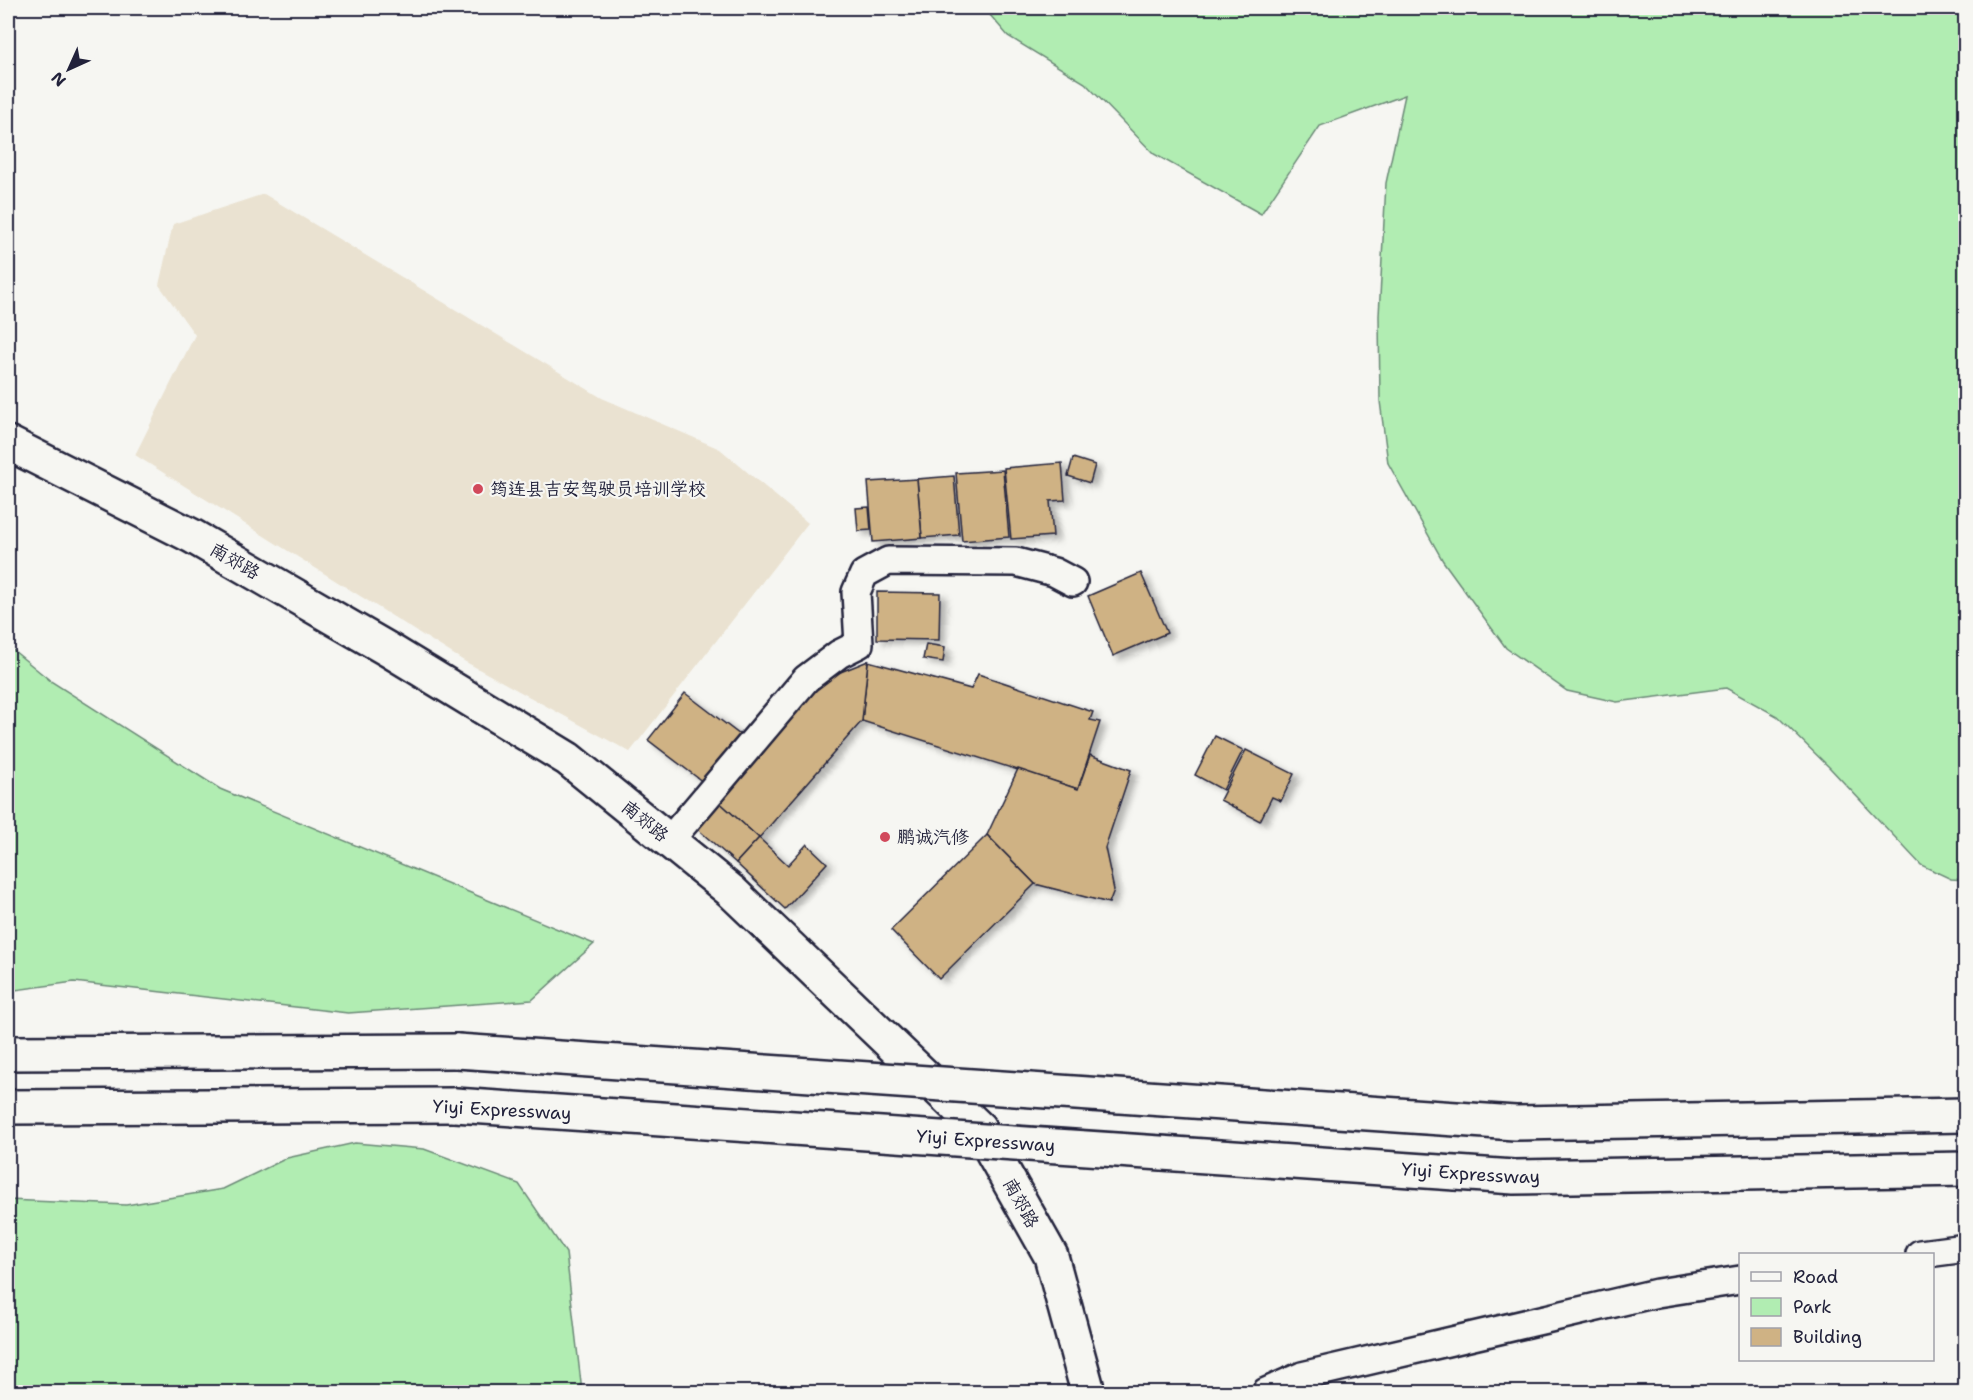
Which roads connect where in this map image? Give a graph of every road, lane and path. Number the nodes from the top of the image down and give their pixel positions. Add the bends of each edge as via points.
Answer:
1 (8, 443) edge
2 (1073, 582) dead end
3 (669, 841) junction
4 (8, 1053) edge
5 (8, 1107) edge
6 (1965, 1115) edge
7 (1965, 1169) edge
8 (1965, 1248) edge
9 (1928, 1253) edge
10 (1739, 1280) edge
11 (1088, 1392) edge
12 (1266, 1392) edge

1 - 3 main road, 南郊路 via 192,536 389,650 568,759
2 - 3 street via 1054,572 1016,562 888,561 864,574 856,592 859,644 806,679
3 - 11 main road, 南郊路 via 731,891 979,1128 1051,1256
4 - 6 main road, bridge via 457,1051 1515,1123
5 - 7 main road, Yiyi Expressway, bridge via 455,1105 1514,1177
8 - 9 street
10 - 12 street via 1657,1293 1302,1376

